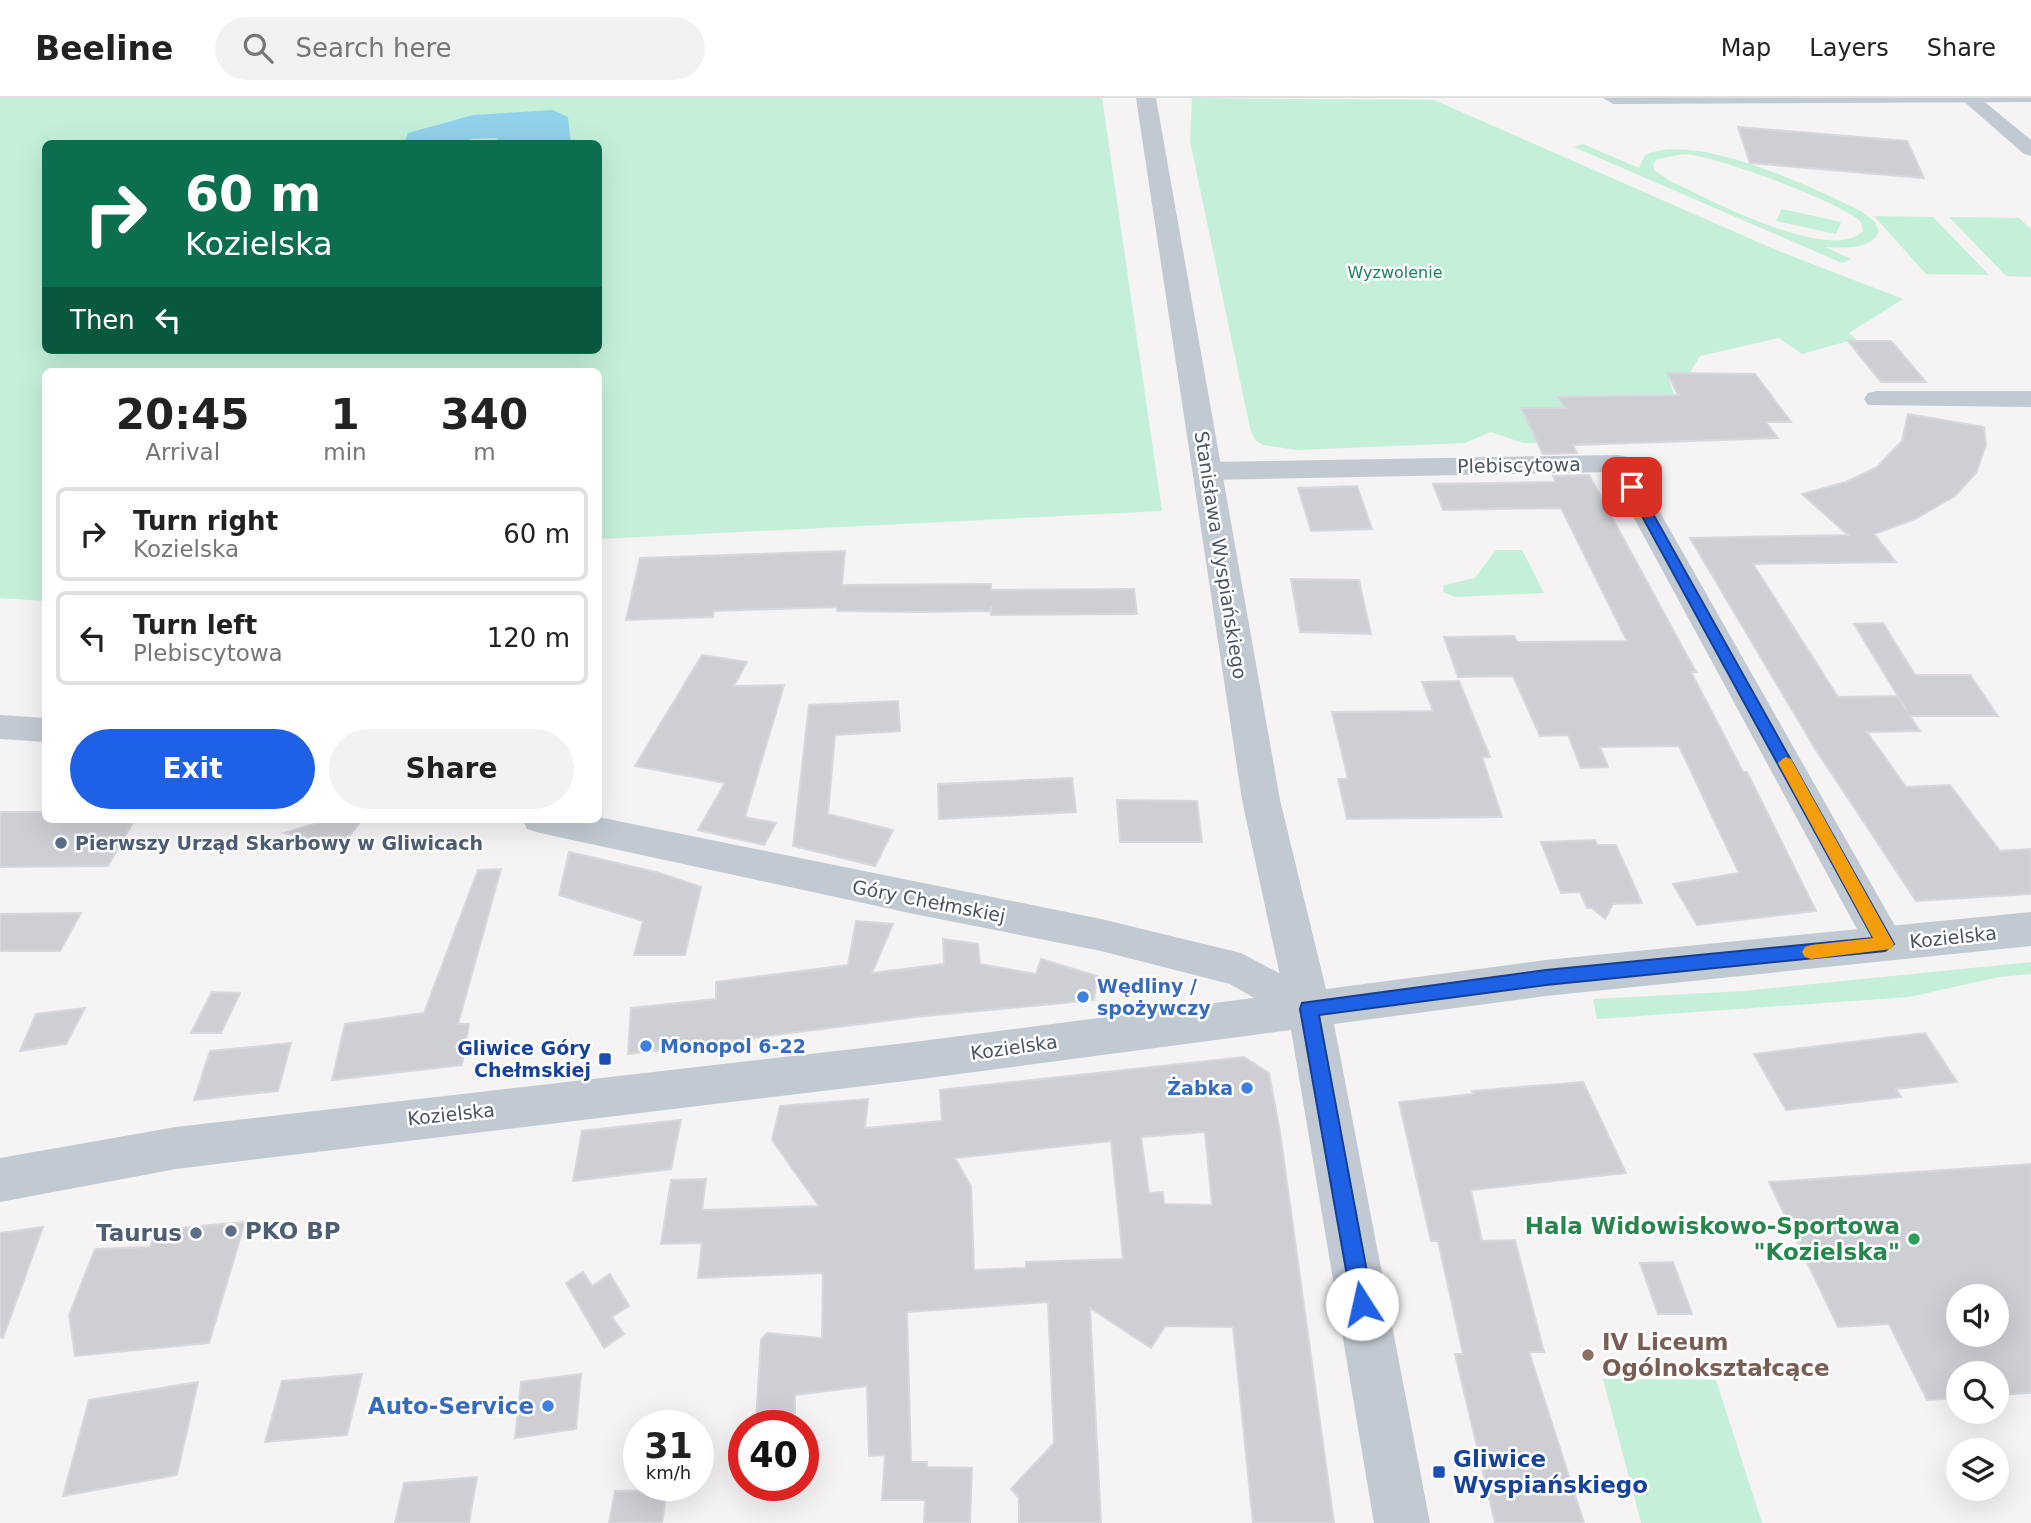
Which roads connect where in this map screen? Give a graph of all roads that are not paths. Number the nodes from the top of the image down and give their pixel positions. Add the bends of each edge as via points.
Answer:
1 (1146, 98) edge
2 (1613, 98) edge
3 (2024, 98) edge
4 (1969, 99) edge
5 (2031, 150) edge
6 (1877, 399) dead end
7 (2031, 399) edge
8 (1207, 471) junction
9 (0, 727) edge
10 (42, 730) edge
11 (558, 823) edge
12 (2031, 929) edge
13 (1885, 944) junction
14 (1309, 1009) junction
15 (0, 1180) edge
16 (1402, 1523) edge

1 - 8 street, Stanisława Wyspiańskiego
2 - 4 street
3 - 4 street
4 - 5 street
6 - 7 street
8 - 13 street, Plebiscytowa via 1618,463
8 - 14 street, Stanisława Wyspiańskiego via 1261,800
9 - 10 street
11 - 14 street, Góry Chełmskiej via 914,900 1101,935 1241,970
12 - 13 street, Kozielska
13 - 14 street, Kozielska via 1546,978
14 - 15 street, Kozielska via 906,1062 176,1148
14 - 16 street, Stanisława Wyspiańskiego

